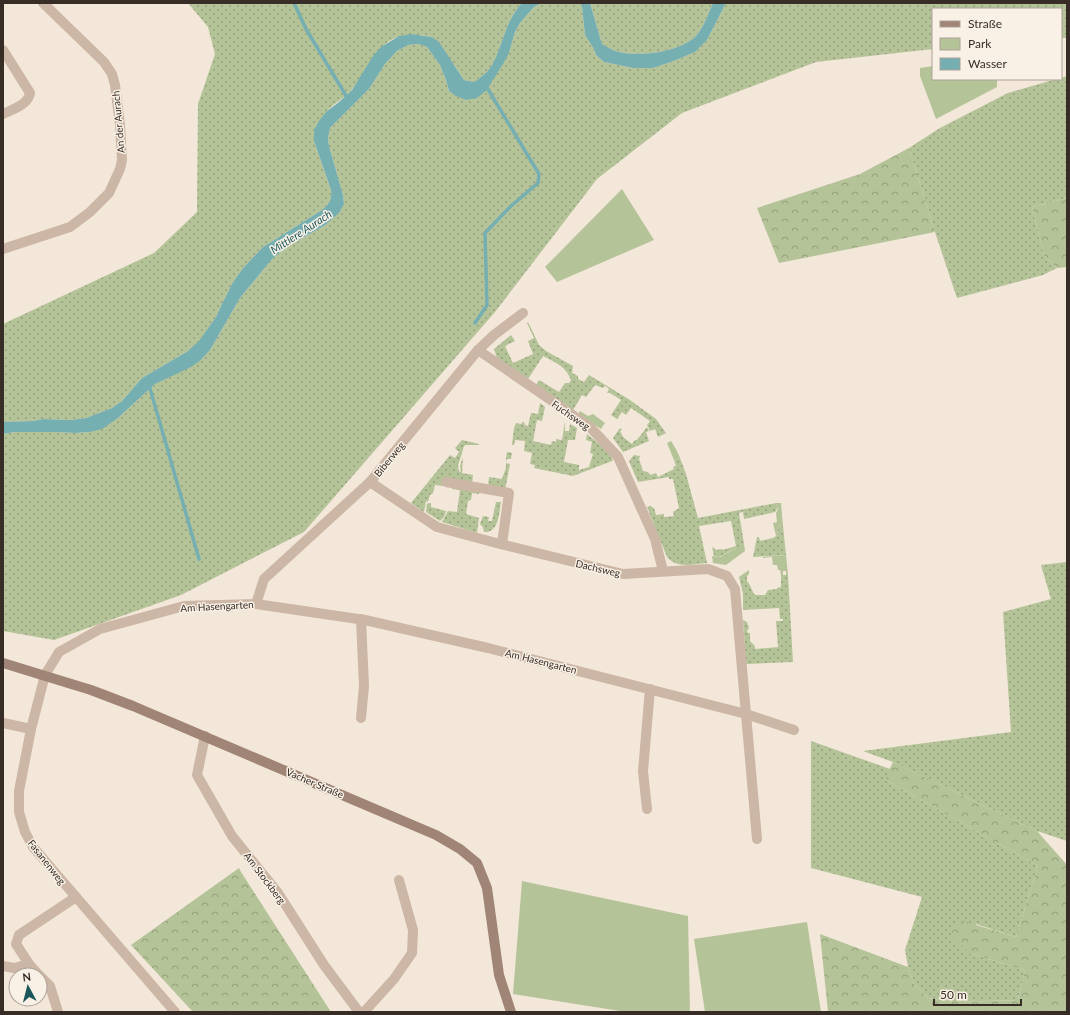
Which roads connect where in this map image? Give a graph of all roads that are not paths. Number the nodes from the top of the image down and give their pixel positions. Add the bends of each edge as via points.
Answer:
1 (43, 3) edge
2 (3, 50) edge
3 (3, 114) edge
4 (3, 249) edge
5 (523, 313) dead end
6 (478, 350) junction
7 (370, 482) junction
8 (446, 482) dead end
9 (502, 544) junction
10 (663, 571) junction
11 (256, 604) junction
12 (361, 619) junction
13 (3, 663) edge
14 (45, 676) junction
15 (650, 689) junction
16 (746, 714) junction
17 (361, 718) dead end
18 (3, 723) edge
19 (31, 729) junction
20 (794, 730) dead end
21 (205, 736) junction
22 (647, 809) dead end
23 (757, 839) dead end
24 (399, 880) dead end
25 (76, 897) junction
26 (29, 964) junction
27 (3, 966) edge
28 (32, 967) edge
29 (48, 984) edge
30 (58, 1012) edge
31 (175, 1012) edge
32 (359, 1012) edge
33 (364, 1012) edge
34 (511, 1012) edge

1 - 4 street, An der Aurach via 104,62 112,74 120,125 122,160 109,193 70,227
2 - 3 street via 30,93 30,97 22,104
5 - 6 street, Biberweg
6 - 7 street, Biberweg
6 - 10 street, Fuchsweg via 590,427 618,457 654,538
7 - 9 street, Dachsweg via 436,527
7 - 11 street, Biberweg via 264,579
8 - 9 street via 509,494
9 - 10 street, Dachsweg via 622,574
10 - 16 street, Dachsweg via 708,569 727,576 731,582 735,589
11 - 12 street, Am Hasengarten
11 - 14 street, Am Hasengarten via 184,606 100,629 59,652
12 - 15 street, Am Hasengarten
12 - 17 street via 364,686
13 - 14 main road, Vacher Straße
14 - 19 street, Fasanenweg
14 - 21 main road, Vacher Straße via 119,700
15 - 16 street, Am Hasengarten
15 - 22 street via 643,771
16 - 20 street, Am Hasengarten
16 - 23 street
18 - 19 street
19 - 25 street, Fasanenweg via 19,791 19,812 33,847
21 - 32 street, Am Stockberg via 197,776 232,836 278,893 324,965
21 - 34 main road, Vacher Straße via 436,835 477,863 487,888 500,975
24 - 33 street via 413,930 412,953 394,979
25 - 26 street via 19,935 16,944
25 - 31 street, Fasanenweg
26 - 27 street via 14,968
26 - 28 street
29 - 30 street

